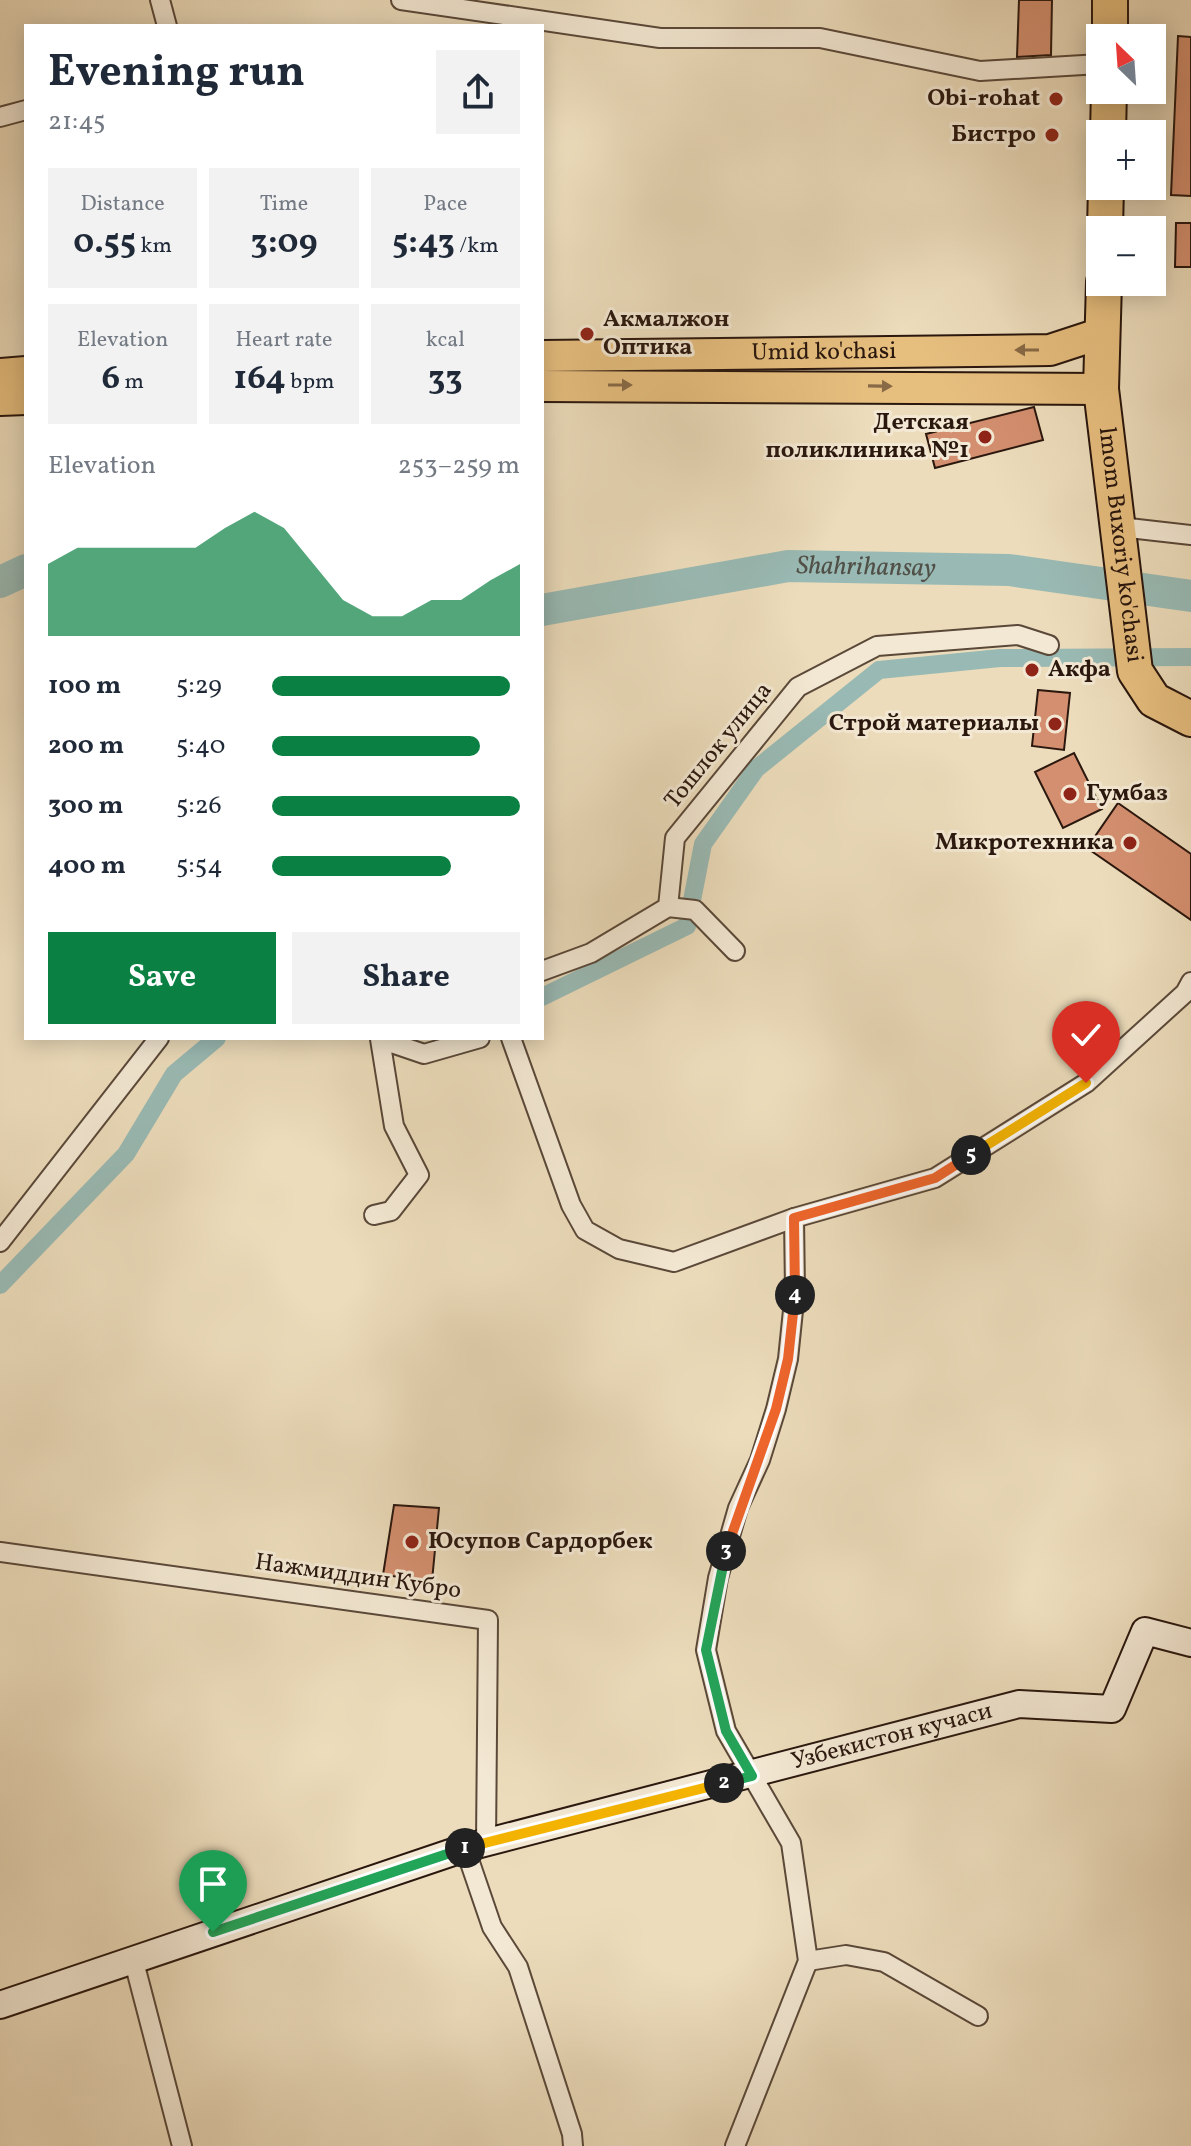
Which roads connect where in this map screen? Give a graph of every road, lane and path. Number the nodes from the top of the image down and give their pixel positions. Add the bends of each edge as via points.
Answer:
1 (160, 0) edge
2 (401, 0) edge
3 (1110, 0) edge
4 (166, 24) edge
5 (1110, 24) edge
6 (1086, 65) edge
7 (24, 111) edge
8 (0, 117) edge
9 (1103, 296) edge
10 (1102, 333) junction
11 (544, 356) edge
12 (24, 372) edge
13 (0, 374) edge
14 (544, 386) edge
15 (1101, 389) junction
16 (24, 399) edge
17 (0, 400) edge
18 (1120, 527) junction
19 (1191, 535) edge
20 (1049, 645) dead end
21 (1191, 719) edge
22 (682, 908) junction
23 (735, 951) dead end
24 (544, 970) edge
25 (1191, 982) edge
26 (157, 1040) edge
27 (379, 1040) edge
28 (385, 1040) edge
29 (473, 1040) edge
30 (512, 1040) edge
31 (374, 1215) dead end
32 (794, 1218) junction
33 (0, 1242) edge
34 (0, 1552) edge
35 (1191, 1643) edge
36 (752, 1776) junction
37 (475, 1845) junction
38 (133, 1958) junction
39 (808, 1961) junction
40 (0, 2005) edge
41 (978, 2016) dead end
42 (182, 2146) edge
43 (573, 2146) edge
44 (735, 2146) edge

1 - 4 street
2 - 6 street via 660,38 820,38 980,71
3 - 5 highway
7 - 8 street
9 - 10 highway, lmom Buxoriy ko'chasi
10 -> 11 main road, Umid ko'chasi via 1050,350
10 - 15 highway, lmom Buxoriy ko'chasi
12 - 13 main road
14 -> 15 main road, Umid ko'chasi
15 - 18 highway, lmom Buxoriy ko'chasi
16 - 17 main road
18 - 19 street
18 - 21 highway, lmom Buxoriy ko'chasi via 1135,671 1154,700
20 - 22 street, Тошлок улица via 1018,635 877,646 798,687 675,838
22 - 23 street
22 - 24 street
25 - 32 street via 1086,1083 935,1178
26 - 33 street
27 - 31 street via 394,1126 419,1175 391,1211
28 - 29 street via 424,1054
30 - 32 street via 571,1205 585,1230 619,1249 674,1262
32 - 36 street via 795,1291 788,1359 768,1435 738,1508 718,1578 706,1650 726,1731
34 - 37 street, Нажмиддин Кубро via 488,1620
35 - 36 street, Узбекистон кучаси via 1145,1631 1112,1709 1019,1704
36 - 37 street, Узбекистон кучаси
36 - 39 street via 791,1843
37 - 38 street, Узбекистон кучаси
37 - 43 street via 492,1927 518,1967
38 - 40 street, Узбекистон кучаси
38 - 42 street
39 - 41 street via 846,1955 884,1962
39 - 44 street

